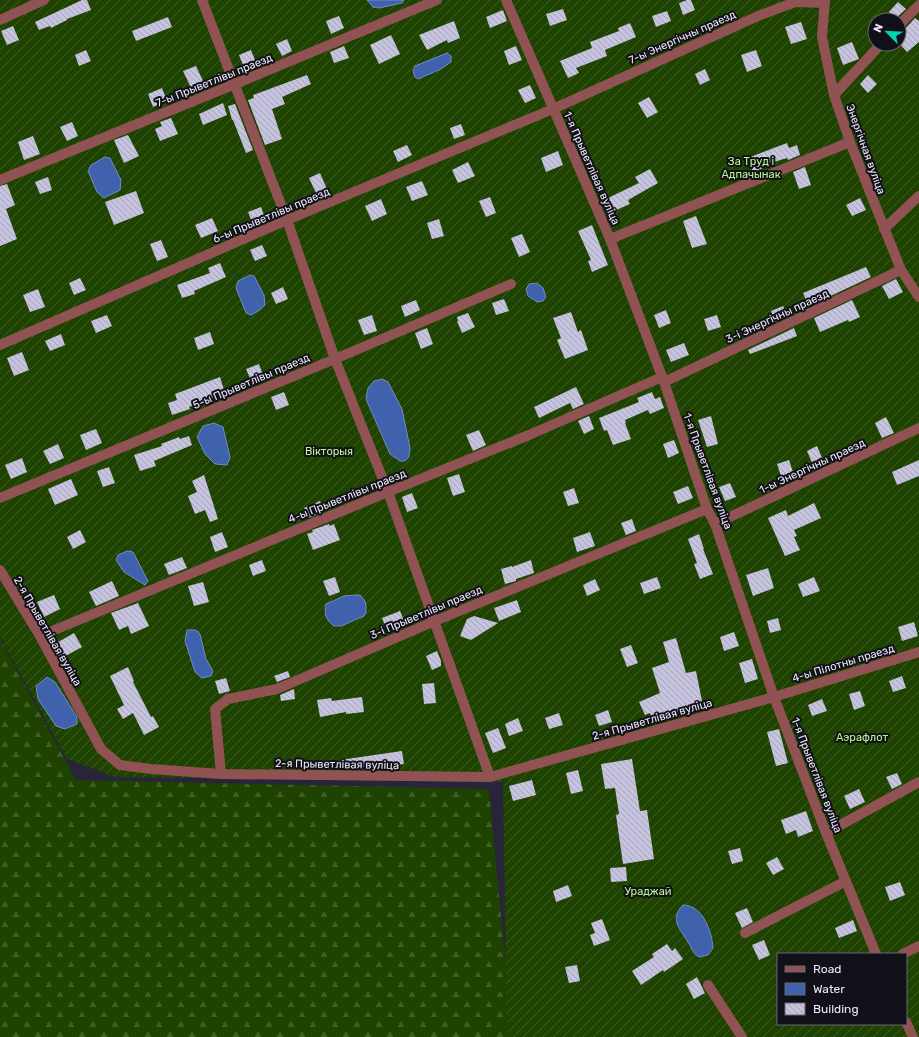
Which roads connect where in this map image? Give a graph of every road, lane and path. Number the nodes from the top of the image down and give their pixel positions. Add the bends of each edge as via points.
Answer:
1 (44, 0) edge
2 (202, 0) edge
3 (437, 0) edge
4 (506, 0) edge
5 (825, 1) edge
6 (919, 5) edge
7 (907, 17) edge
8 (0, 20) edge
9 (873, 52) edge
10 (235, 84) junction
11 (834, 94) junction
12 (553, 109) junction
13 (850, 142) junction
14 (0, 180) edge
15 (919, 196) edge
16 (286, 220) junction
17 (884, 230) junction
18 (610, 239) junction
19 (901, 270) junction
20 (511, 284) dead end
21 (919, 297) edge
22 (0, 345) edge
23 (336, 359) junction
24 (663, 380) junction
25 (919, 428) edge
26 (388, 492) junction
27 (0, 498) edge
28 (707, 509) junction
29 (715, 524) junction
30 (0, 570) edge
31 (435, 621) junction
32 (40, 636) junction
33 (919, 652) edge
34 (774, 697) junction
35 (221, 774) junction
36 (490, 777) junction
37 (919, 782) edge
38 (826, 833) junction
39 (846, 881) junction
40 (745, 932) dead end
41 (919, 946) edge
42 (876, 953) edge
43 (905, 953) edge
44 (708, 985) dead end
45 (907, 1024) edge
46 (742, 1037) edge
47 (913, 1037) edge

1 - 8 lane
2 - 10 lane
3 - 10 lane, 7-ы Прыветлівы праезд
4 - 12 lane, 1-я Прыветлівая вуліца
5 - 11 lane, Энергічная вуліца via 822,37
5 - 12 lane, 7-ы Энергічны праезд via 795,2 758,16
6 - 7 lane
9 - 11 lane
10 - 14 lane, 7-ы Прыветлівы праезд
10 - 16 lane
11 - 13 lane, Энергічная вуліца
12 - 16 lane, 6-ы Прыветлівы праезд
12 - 18 lane, 1-я Прыветлівая вуліца
13 - 17 lane, Энергічная вуліца
13 - 18 lane
15 - 17 lane
16 - 22 lane, 6-ы Прыветлівы праезд
16 - 23 lane
17 - 19 lane, Энергічная вуліца
18 - 24 lane, 1-я Прыветлівая вуліца
19 - 21 lane, Энергічная вуліца
19 - 24 lane, 3-і Энергічны праезд
20 - 23 lane, 5-ы Прыветлівы праезд
23 - 26 lane
23 - 27 lane, 5-ы Прыветлівы праезд
24 - 26 lane, 4-ы Прыветлівы праезд
24 - 28 lane, 1-я Прыветлівая вуліца
25 - 29 lane, 1-ы Энергічны праезд
26 - 31 lane
26 - 32 lane, 4-ы Прыветлівы праезд
28 - 29 lane, 1-я Прыветлівая вуліца
28 - 31 lane, 3-і Прыветлівы праезд
29 - 34 lane, 1-я Прыветлівая вуліца
30 - 32 lane, 2-я Прыветлівая вуліца
31 - 35 lane, 3-і Прыветлівы праезд via 277,689 228,699 215,709
31 - 36 lane
32 - 35 lane, 2-я Прыветлівая вуліца via 100,749 120,765
33 - 34 lane, 4-ы Пілотны праезд
34 - 36 lane, 2-я Прыветлівая вуліца
34 - 38 lane, 1-я Прыветлівая вуліца
35 - 36 lane, 2-я Прыветлівая вуліца
37 - 38 lane
38 - 39 lane, 1-я Прыветлівая вуліца
39 - 40 lane
39 - 42 lane, 1-я Прыветлівая вуліца
41 - 43 lane
44 - 46 lane
45 - 47 lane

